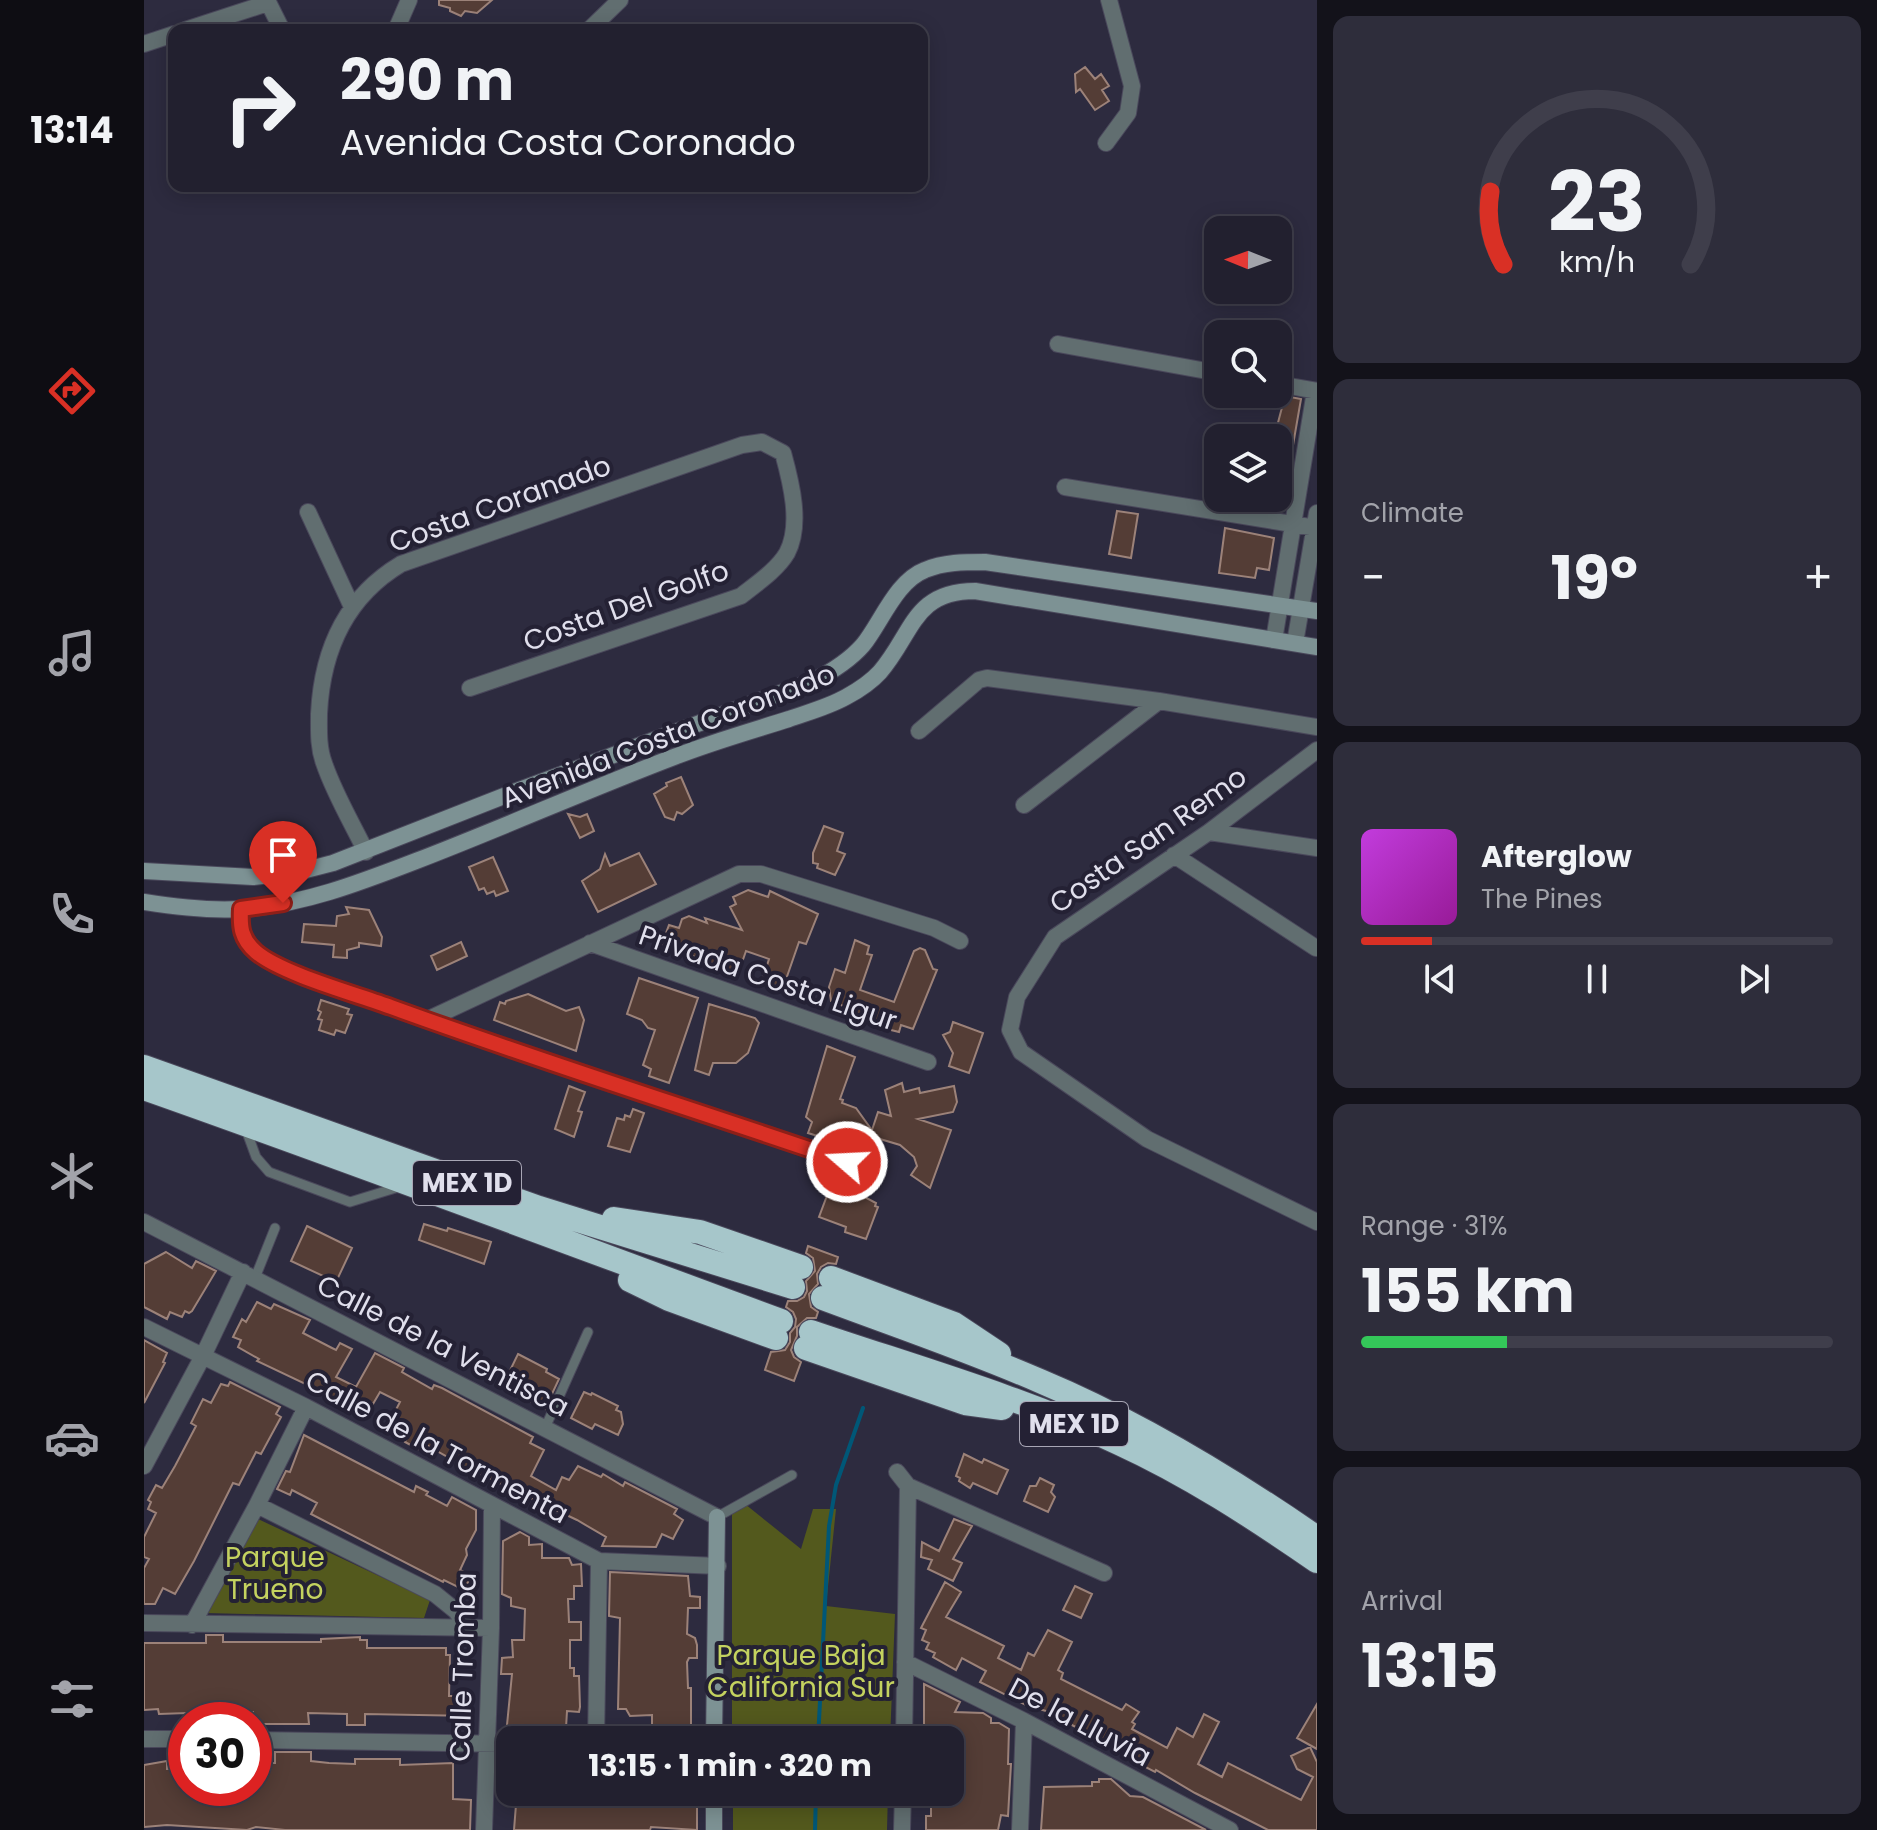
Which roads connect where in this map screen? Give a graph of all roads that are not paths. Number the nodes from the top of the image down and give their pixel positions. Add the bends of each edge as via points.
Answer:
1 (409, 0) edge
2 (620, 0) edge
3 (1109, 0) edge
4 (268, 1) edge
5 (202, 24) edge
6 (279, 24) edge
7 (399, 24) edge
8 (595, 24) edge
9 (168, 36) edge
10 (144, 44) edge
11 (1106, 143) dead end
12 (1058, 344) dead end
13 (1204, 370) edge
14 (1292, 387) edge
15 (1316, 391) edge
16 (1065, 487) dead end
17 (308, 512) dead end
18 (1316, 523) edge
19 (1294, 524) junction
20 (787, 553) joint
21 (1280, 605) junction
22 (352, 607) junction
23 (1309, 610) edge
24 (1274, 640) junction
25 (1295, 643) junction
26 (1317, 647) edge
27 (470, 688) dead end
28 (1159, 701) junction
29 (1317, 727) edge
30 (919, 731) dead end
31 (1317, 750) edge
32 (514, 792) junction
33 (1024, 805) dead end
34 (525, 817) junction
35 (1209, 832) junction
36 (1317, 848) edge
37 (366, 852) junction
38 (1174, 855) junction
39 (144, 871) edge
40 (144, 902) edge
41 (241, 909) junction
42 (960, 941) dead end
43 (590, 943) junction
44 (1316, 948) edge
45 (427, 1020) junction
46 (928, 1062) dead end
47 (144, 1067) edge
48 (144, 1088) edge
49 (244, 1123) junction
50 (877, 1172) dead end
51 (411, 1183) junction
52 (533, 1218) junction
53 (144, 1222) edge
54 (1317, 1222) edge
55 (275, 1228) dead end
56 (249, 1275) junction
57 (797, 1277) dead end
58 (827, 1288) dead end
59 (144, 1327) edge
60 (779, 1329) dead end
61 (588, 1332) dead end
62 (808, 1340) dead end
63 (203, 1356) junction
64 (306, 1407) junction
65 (545, 1428) junction
66 (144, 1466) edge
67 (897, 1472) dead end
68 (792, 1475) dead end
69 (908, 1486) junction
70 (257, 1505) junction
71 (492, 1505) junction
72 (717, 1517) junction
73 (1317, 1538) edge
74 (599, 1561) junction
75 (1317, 1561) edge
76 (718, 1566) junction
77 (1104, 1573) dead end
78 (144, 1623) edge
79 (192, 1625) junction
80 (467, 1628) junction
81 (491, 1628) junction
82 (905, 1662) junction
83 (1024, 1721) junction
84 (596, 1726) edge
85 (714, 1726) edge
86 (904, 1726) edge
87 (144, 1739) edge
88 (168, 1739) edge
89 (272, 1740) edge
90 (487, 1743) junction
91 (496, 1743) edge
92 (714, 1806) edge
93 (903, 1806) edge
94 (484, 1830) edge
95 (714, 1830) edge
96 (902, 1830) edge
97 (1020, 1830) edge
98 (1230, 1830) edge

1 - 7 street
2 - 8 street
3 - 11 street via 1132,86 1128,113
4 - 5 street
4 - 6 street
9 - 10 street
12 - 13 street
14 - 15 street
15 - 19 street
16 - 19 street
17 - 22 street
18 - 19 street
18 - 23 street
19 - 21 street
20 - 22 street, Costa Coranado via 793,507 783,453 762,442 401,564 377,579
20 - 27 street, Costa Del Golfo via 741,596
21 - 23 street, Avenida Costa Coronado
21 - 24 street
21 - 32 street, Avenida Costa Coronado via 985,562 951,562 921,571 897,594 862,646 836,669
22 - 37 street, Costa Coranado via 322,677 319,736 323,762
23 - 25 street
24 - 25 street, Avenida Costa Coronado
24 - 34 street, Avenida Costa Coronado via 975,591 943,594 918,615 881,671 835,704 676,756
25 - 26 street, Avenida Costa Coronado
28 - 29 street
28 - 30 street via 987,678
28 - 33 street
31 - 35 street, Costa San Remo
32 - 34 street
32 - 37 street, Avenida Costa Coronado
34 - 41 street, Avenida Costa Coronado via 360,883 304,900
35 - 36 street
35 - 38 street, Costa San Remo
37 - 39 street, Avenida Costa Coronado via 298,872 253,877
38 - 44 street
38 - 54 street, Costa San Remo via 1055,937 1017,997 1010,1030 1021,1052 1147,1139
40 - 41 street, Avenida Costa Coronado
41 - 45 street via 243,939 257,954
42 - 43 street via 934,928 750,873
43 - 45 street
43 - 46 street, Privada Costa Ligur
45 - 50 street
47 - 52 highway, MEX 1D
48 - 49 highway, MEX 1D
49 - 51 highway, MEX 1D
49 - 51 lane via 256,1157 269,1172 350,1202
51 - 52 highway, MEX 1D
52 - 57 highway via 700,1232
52 - 60 highway, MEX 1D
53 - 56 street, Calle de la Ventisca
55 - 56 lane
56 - 63 street
56 - 65 street, Calle de la Ventisca
58 - 73 highway, MEX 1D via 954,1324 1041,1381 1169,1444
59 - 63 street, Calle de la Tormenta
61 - 65 lane
62 - 75 highway, MEX 1D via 965,1403 1050,1414 1162,1464
63 - 64 street, Calle de la Tormenta
63 - 66 street
64 - 70 street
64 - 71 street, Calle de la Tormenta
65 - 72 street, Calle de la Ventisca
67 - 69 street
68 - 72 lane
69 - 77 street
69 - 82 street
70 - 79 street
70 - 80 street via 435,1594
71 - 74 street, Calle de la Tormenta
71 - 81 street, Calle Tromba
72 - 76 street
74 - 76 street, Calle de la Tormenta
74 - 84 street
76 - 85 street
78 - 79 street
79 - 80 street
80 - 81 street
81 - 90 street, Calle Tromba
82 - 83 street, De la Lluvia
82 - 86 street
83 - 97 street
83 - 98 street, De la Lluvia
87 - 88 street
89 - 90 street
90 - 91 street
90 - 94 street, Calle Tromba
92 - 95 street
93 - 96 street

